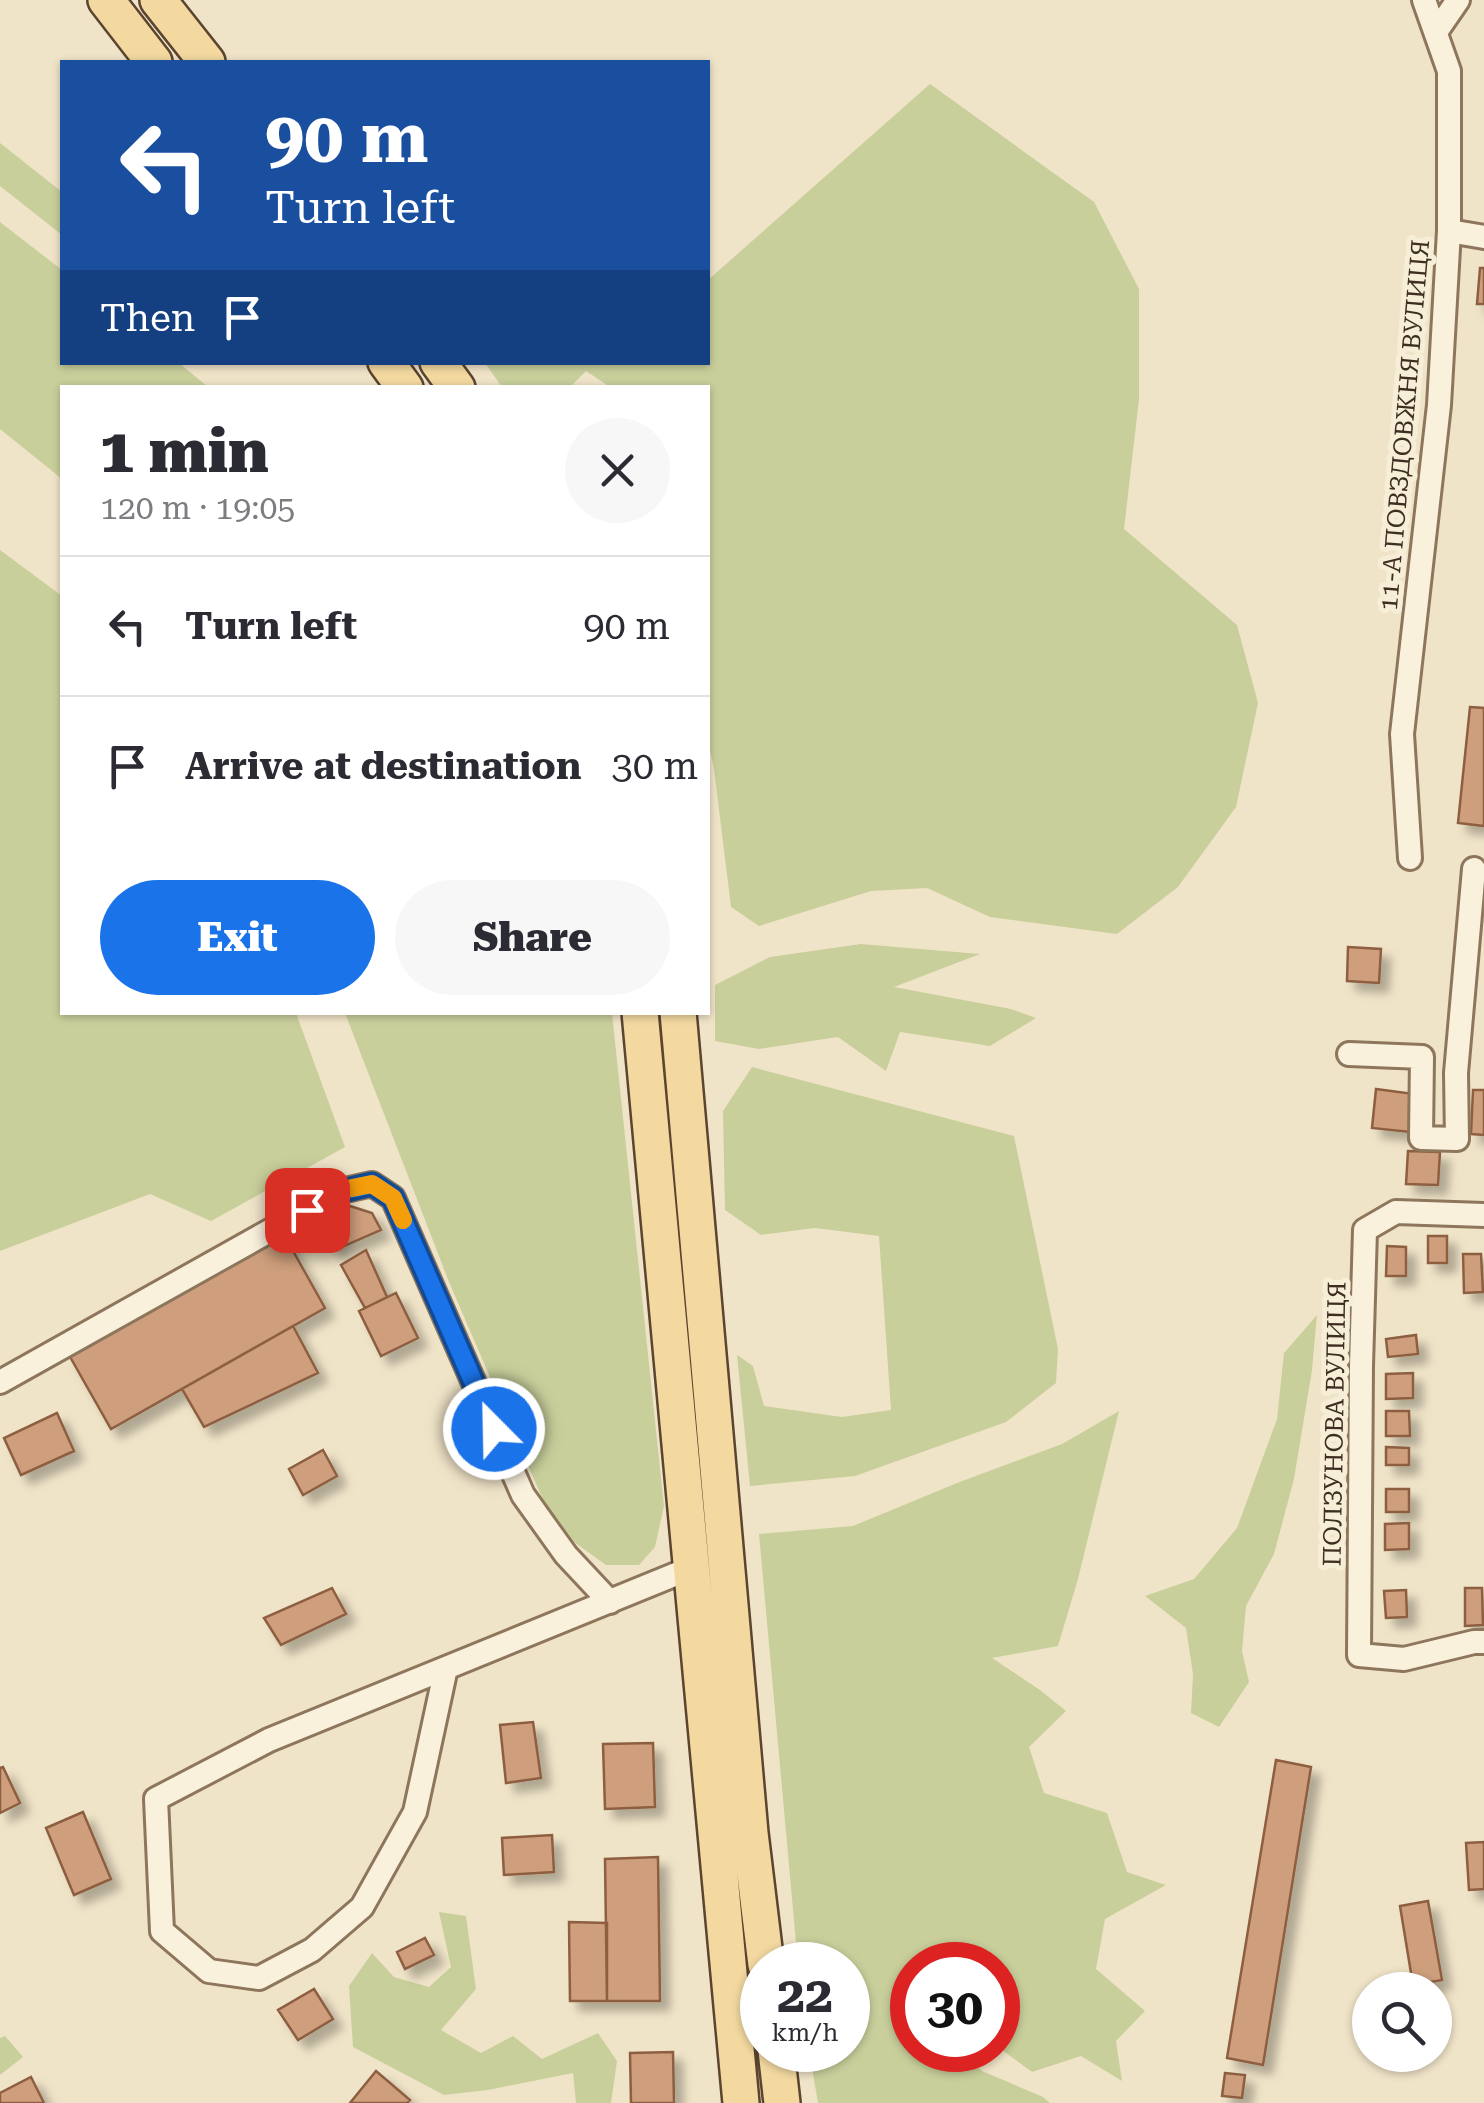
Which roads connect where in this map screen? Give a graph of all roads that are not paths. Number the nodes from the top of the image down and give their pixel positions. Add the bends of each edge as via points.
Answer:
1 (106, 0) edge
2 (158, 0) edge
3 (1424, 0) edge
4 (1458, 0) edge
5 (1436, 32) junction
6 (152, 60) edge
7 (205, 60) edge
8 (1449, 231) junction
9 (1484, 237) edge
10 (1410, 858) dead end
11 (1474, 869) dead end
12 (640, 1015) edge
13 (678, 1015) edge
14 (1348, 1054) dead end
15 (1484, 1215) edge
16 (0, 1382) edge
17 (692, 1568) junction
18 (610, 1602) junction
19 (1484, 1642) edge
20 (446, 1668) junction
21 (763, 1942) edge
22 (778, 2072) edge
23 (740, 2103) edge
24 (782, 2103) edge

1 - 6 main road
2 - 7 main road
3 - 5 street, 11-А ПОВЗДОВЖНЯ ВУЛИЦЯ
4 - 5 street
5 - 8 street, 11-А ПОВЗДОВЖНЯ ВУЛИЦЯ via 1450,71
8 - 9 street
8 - 10 street, 11-А ПОВЗДОВЖНЯ ВУЛИЦЯ via 1439,406 1402,734
11 - 14 street via 1456,1140 1421,1138 1422,1058
12 - 17 main road
13 - 21 main road
15 - 19 street, ПОЛЗУНОВА ВУЛИЦЯ via 1396,1212 1365,1230 1359,1655 1404,1660
16 - 18 street via 342,1191 372,1184 393,1198 523,1495
17 - 18 street
17 - 23 main road
18 - 20 street
20 - 20 street via 270,1740 156,1799 162,1931 209,1971 259,1978 312,1950 362,1907 415,1812
22 - 24 main road

